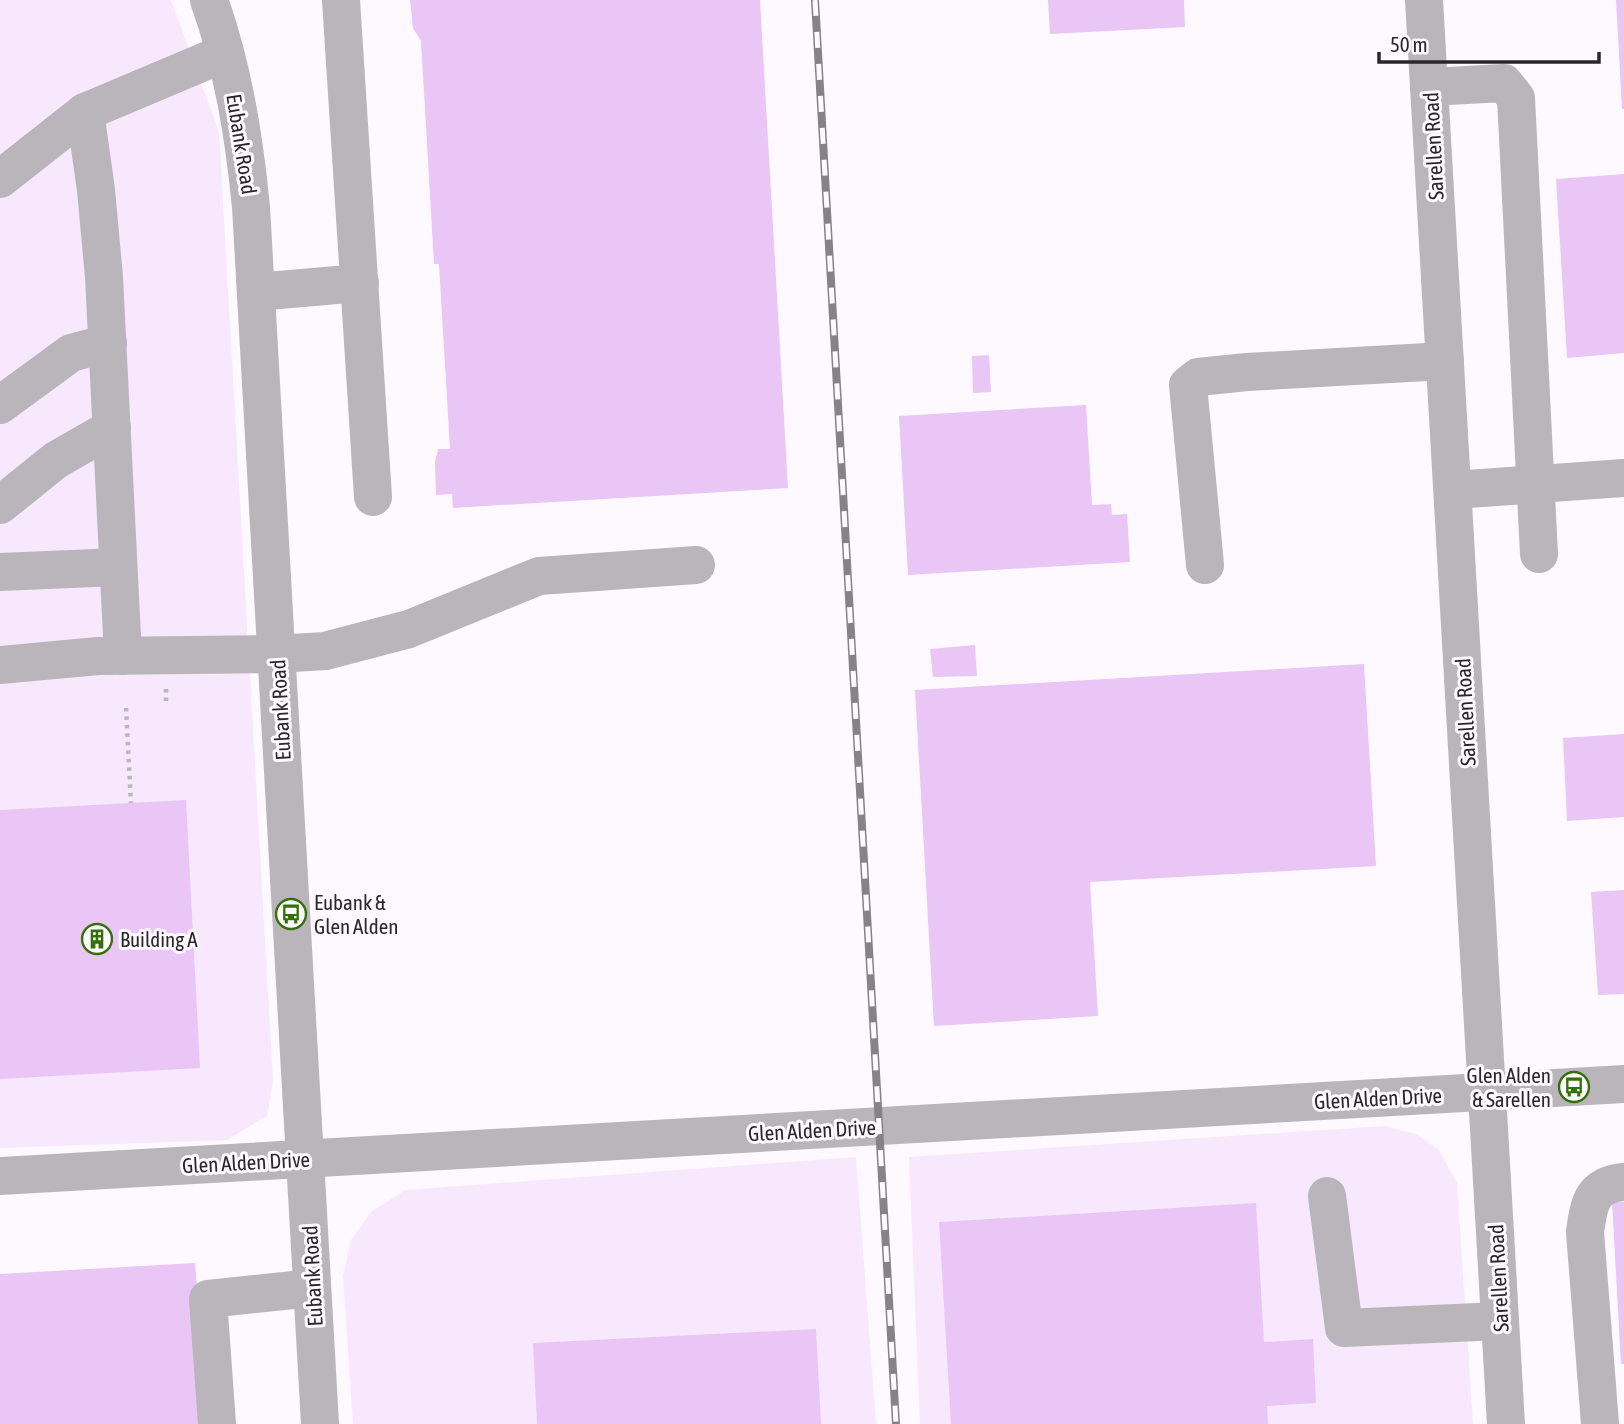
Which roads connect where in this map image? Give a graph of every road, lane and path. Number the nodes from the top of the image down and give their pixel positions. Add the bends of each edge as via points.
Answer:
1 (211, 0) edge
2 (341, 0) edge
3 (1424, 0) edge
4 (225, 53) junction
5 (1429, 87) junction
6 (85, 112) junction
7 (0, 179) edge
8 (360, 283) junction
9 (256, 292) junction
10 (108, 343) junction
11 (1445, 361) junction
12 (0, 405) edge
13 (112, 428) junction
14 (1624, 478) edge
15 (1535, 483) junction
16 (1452, 490) junction
17 (373, 497) dead end
18 (0, 505) edge
19 (1539, 554) dead end
20 (696, 565) dead end
21 (1205, 565) dead end
22 (118, 567) junction
23 (0, 572) edge
24 (276, 654) junction
25 (123, 656) junction
26 (0, 666) edge
27 (126, 708) dead end
28 (131, 803) dead end
29 (1624, 1084) edge
30 (1487, 1091) junction
31 (305, 1158) junction
32 (0, 1176) edge
33 (1624, 1182) edge
34 (1327, 1196) dead end
35 (312, 1288) junction
36 (1500, 1321) junction
37 (217, 1424) edge
38 (320, 1424) edge
39 (1506, 1424) edge
40 (1600, 1424) edge

1 - 4 street, Eubank Road
2 - 8 street
3 - 5 street, Sarellen Road
4 - 6 street
4 - 9 street, Eubank Road via 245,147
5 - 11 street, Sarellen Road
5 - 15 street via 1504,83 1516,98
6 - 7 street
6 - 10 street
8 - 9 street
8 - 17 street
9 - 24 street, Eubank Road
10 - 12 street via 71,353
10 - 13 street
11 - 16 street, Sarellen Road
11 - 21 street via 1247,372 1198,377 1188,385
13 - 18 street via 56,460
13 - 22 street
14 - 15 street
15 - 16 street
15 - 19 street
16 - 30 street, Sarellen Road
20 - 24 street via 539,576 409,629 325,651
22 - 23 street
22 - 25 street
24 - 25 street
24 - 31 street, Eubank Road
25 - 26 street
27 - 28 path
29 - 30 street, Glen Alden Drive
30 - 31 street, Glen Alden Drive
30 - 36 street, Sarellen Road
31 - 32 street, Glen Alden Drive
31 - 35 street, Eubank Road
33 - 40 street via 1605,1186 1595,1194 1585,1232
34 - 36 street via 1344,1328
35 - 37 street via 208,1299
35 - 38 street, Eubank Road
36 - 39 street, Sarellen Road

